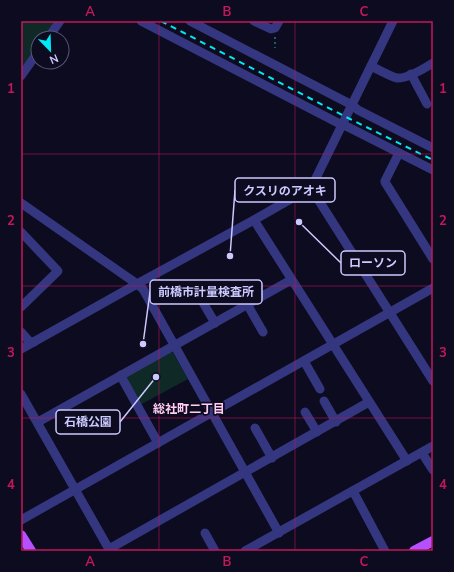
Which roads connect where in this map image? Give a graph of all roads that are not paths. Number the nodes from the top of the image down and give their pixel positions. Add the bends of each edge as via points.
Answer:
1 (60, 21) edge
2 (141, 21) edge
3 (190, 21) edge
4 (254, 21) edge
5 (279, 21) edge
6 (393, 21) edge
7 (54, 30) edge
8 (30, 63) edge
9 (433, 63) edge
10 (371, 66) junction
11 (412, 74) junction
12 (21, 76) edge
13 (428, 104) dead end
14 (352, 105) junction
15 (342, 125) junction
16 (433, 148) edge
17 (399, 152) junction
18 (433, 170) edge
19 (308, 189) junction
20 (21, 203) edge
21 (254, 220) junction
22 (21, 232) edge
23 (433, 259) edge
24 (291, 280) junction
25 (137, 284) junction
26 (433, 288) edge
27 (198, 294) dead end
28 (247, 304) junction
29 (21, 307) edge
30 (390, 312) junction
31 (215, 323) junction
32 (21, 332) edge
33 (263, 332) dead end
34 (34, 342) junction
35 (175, 345) junction
36 (333, 345) junction
37 (21, 349) edge
38 (304, 361) junction
39 (121, 375) junction
40 (433, 381) edge
41 (320, 389) dead end
42 (21, 394) edge
43 (324, 401) dead end
44 (369, 402) junction
45 (305, 412) dead end
46 (212, 413) junction
47 (38, 422) junction
48 (336, 422) junction
49 (255, 428) dead end
50 (317, 432) junction
51 (158, 443) junction
52 (433, 446) edge
53 (422, 453) junction
54 (272, 458) junction
55 (406, 461) junction
56 (433, 470) edge
57 (245, 472) junction
58 (75, 490) junction
59 (354, 491) junction
60 (21, 520) edge
61 (205, 532) dead end
62 (279, 533) junction
63 (21, 535) edge
64 (433, 541) edge
65 (110, 550) edge
66 (31, 551) edge
67 (215, 551) edge
68 (245, 551) edge
69 (385, 551) edge
70 (414, 551) edge

1 - 7 street
2 - 15 street
3 - 14 street
4 - 5 street via 273,29
6 - 10 street
8 - 12 street
9 - 11 street
10 - 11 street via 396,78
10 - 14 street
11 - 13 street
14 - 15 street
14 - 16 street
15 - 17 street
15 - 19 street via 316,180
17 - 18 street
17 - 23 street via 385,182
19 - 21 street
19 - 30 street via 316,196
20 - 25 street
21 - 24 street
21 - 25 street
22 - 29 street via 58,271
24 - 28 street
24 - 36 street
25 - 34 street
25 - 35 street via 143,289
26 - 30 street
27 - 31 street
28 - 31 street
28 - 33 street
30 - 36 street
30 - 40 street
31 - 35 street
32 - 34 street via 29,341
34 - 37 street
35 - 39 street
35 - 46 street
36 - 38 street
36 - 44 street
38 - 41 street
38 - 46 street
39 - 47 street
39 - 51 street
42 - 47 street
43 - 48 street
44 - 48 street
44 - 55 street
45 - 50 street
46 - 51 street
46 - 57 street
47 - 58 street
48 - 50 street
49 - 54 street
50 - 54 street
51 - 58 street
52 - 53 street
53 - 55 street
53 - 56 street
54 - 57 street
55 - 59 street
57 - 62 street
57 - 65 street
58 - 60 street
58 - 65 street
59 - 62 street
59 - 69 street
61 - 67 street
62 - 68 street
63 - 66 main road
64 - 70 main road

